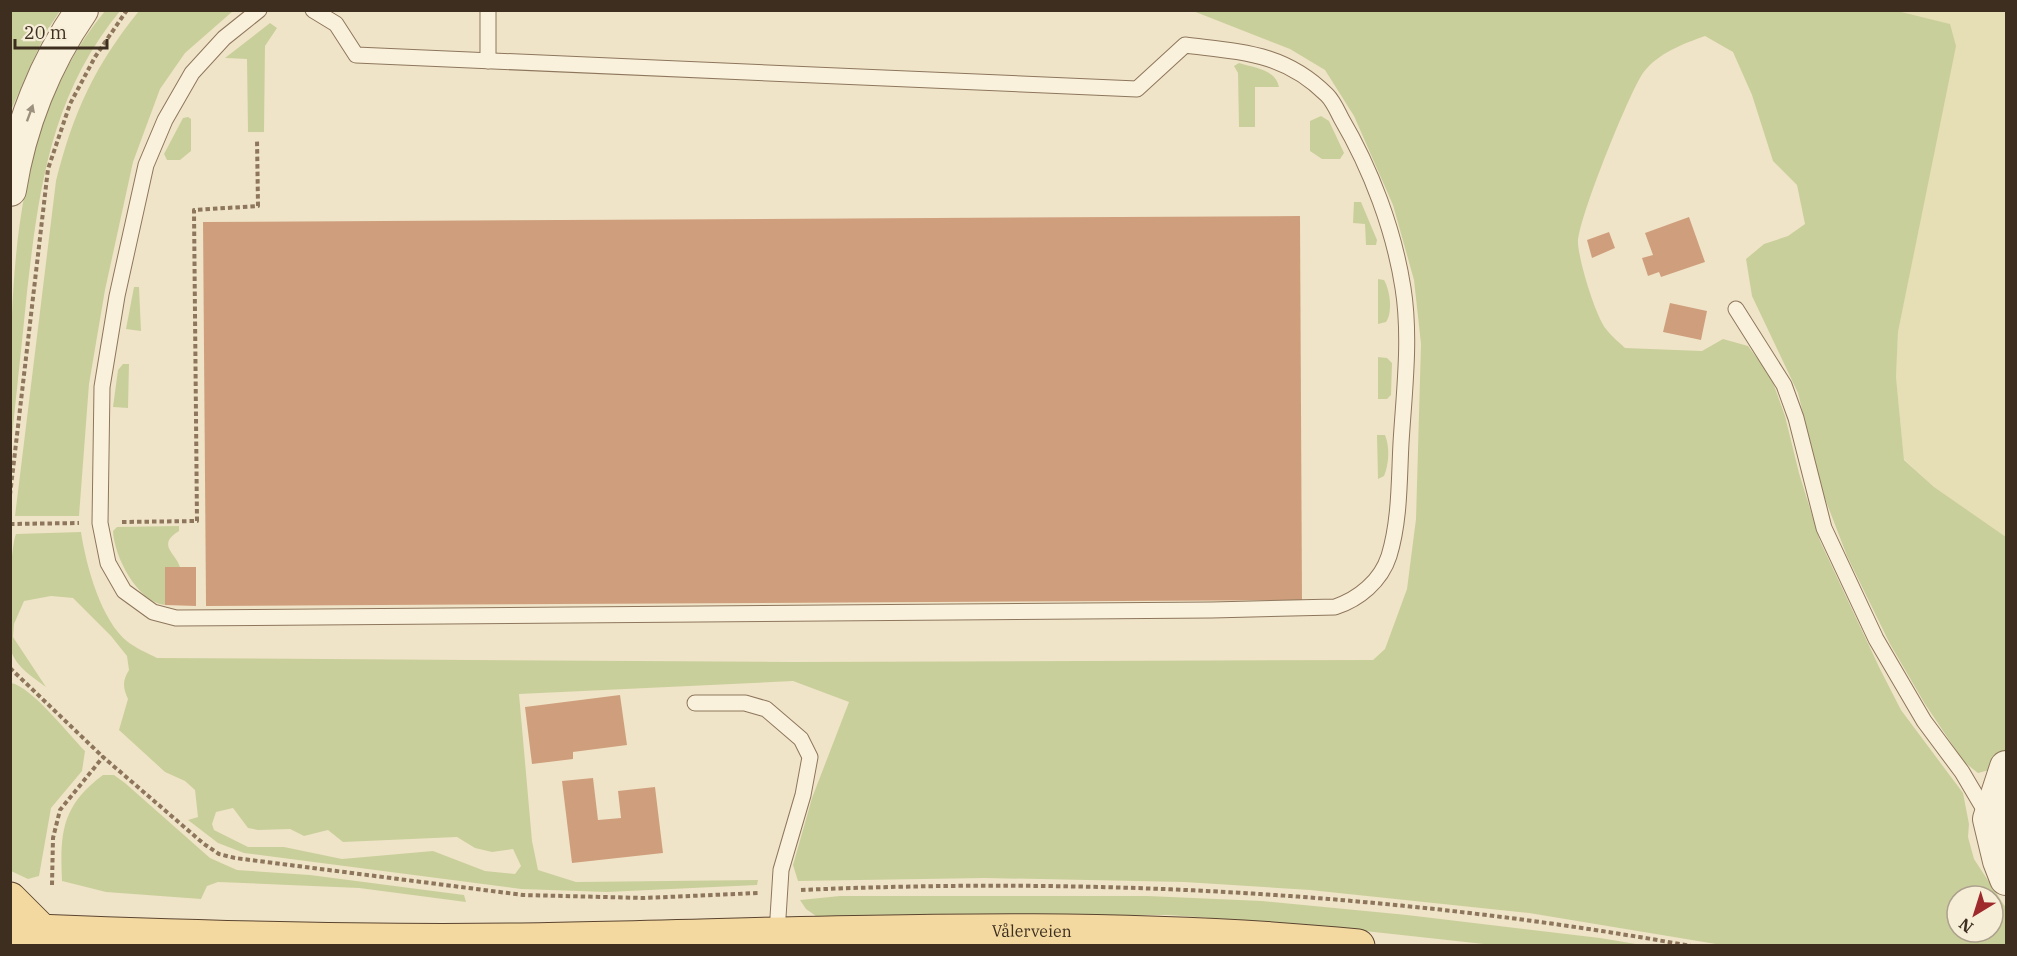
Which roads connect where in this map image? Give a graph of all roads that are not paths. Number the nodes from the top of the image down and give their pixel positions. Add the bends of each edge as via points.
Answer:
1 (82, 10) edge
2 (259, 10) edge
3 (313, 10) edge
4 (488, 10) edge
5 (488, 61) junction
6 (10, 190) edge
7 (1736, 309) dead end
8 (695, 703) dead end
9 (2007, 767) edge
10 (1989, 819) junction
11 (2007, 879) edge
12 (10, 899) edge
13 (26, 931) edge
14 (777, 933) junction
15 (1358, 945) edge

6 -> 1 street via 31,109 53,57
2 - 5 lane via 225,38 192,74 165,120 146,165 117,296 102,387 100,523 108,563 124,591 153,612 176,618 1335,607 1352,601 1378,576 1389,557 1397,512 1406,337 1403,289 1392,243 1358,147 1329,96 1301,73 1263,55 1185,45 1137,89
3 - 5 lane via 336,24 356,54
4 - 5 lane
7 - 10 lane via 1784,385 1824,528 1876,639
8 - 14 lane via 745,703 766,710 801,739 810,757 787,842 778,891
9 - 10 street
10 - 11 street
12 - 13 main road
13 - 14 main road, Vålerveien via 286,940
14 - 15 main road, Vålerveien via 1059,930 1280,938

